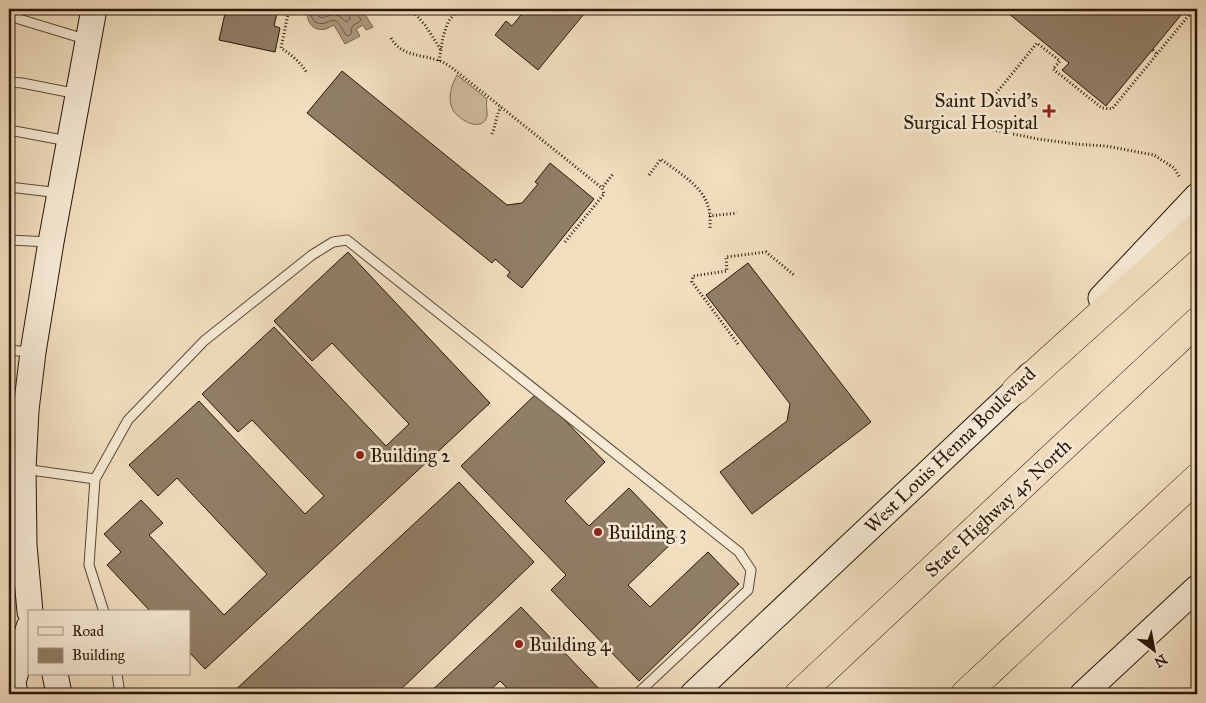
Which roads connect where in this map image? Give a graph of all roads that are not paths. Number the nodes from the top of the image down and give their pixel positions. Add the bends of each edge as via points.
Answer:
1 (94, 9) edge
2 (9, 16) edge
3 (88, 40) junction
4 (9, 82) edge
5 (78, 94) junction
6 (9, 130) edge
7 (70, 141) junction
8 (9, 187) edge
9 (60, 193) junction
10 (1197, 196) edge
11 (1197, 227) edge
12 (9, 240) edge
13 (51, 242) junction
14 (1197, 322) edge
15 (9, 350) edge
16 (33, 352) junction
17 (1016, 390) junction
18 (23, 469) junction
19 (1197, 478) edge
20 (95, 479) junction
21 (1197, 588) edge
22 (30, 610) edge
23 (103, 610) edge
24 (28, 630) edge
25 (54, 676) edge
26 (117, 676) edge
27 (15, 694) edge
28 (59, 694) edge
29 (120, 694) edge
30 (636, 694) edge
31 (693, 694) edge
32 (799, 694) edge
33 (965, 694) edge
34 (1083, 694) edge

1 - 3 main road
2 - 3 lane
3 - 5 main road
4 - 5 lane
5 - 7 main road
6 - 7 lane
7 - 9 main road
8 - 9 lane
9 - 13 main road
10 - 17 main road, West Louis Henna Boulevard
11 - 17 highway
12 - 13 lane
13 - 16 main road
14 - 32 highway, State Highway 45 North
15 - 16 lane
16 - 18 main road
17 - 31 main road, West Louis Henna Boulevard
18 - 20 lane
18 - 22 main road via 24,545
19 - 33 highway
20 - 23 lane via 89,565
20 - 30 lane via 128,420 204,341 312,255 333,242 347,240 739,552 751,570 748,590
21 - 34 main road
24 - 27 main road via 13,682
25 - 28 main road
26 - 29 lane

